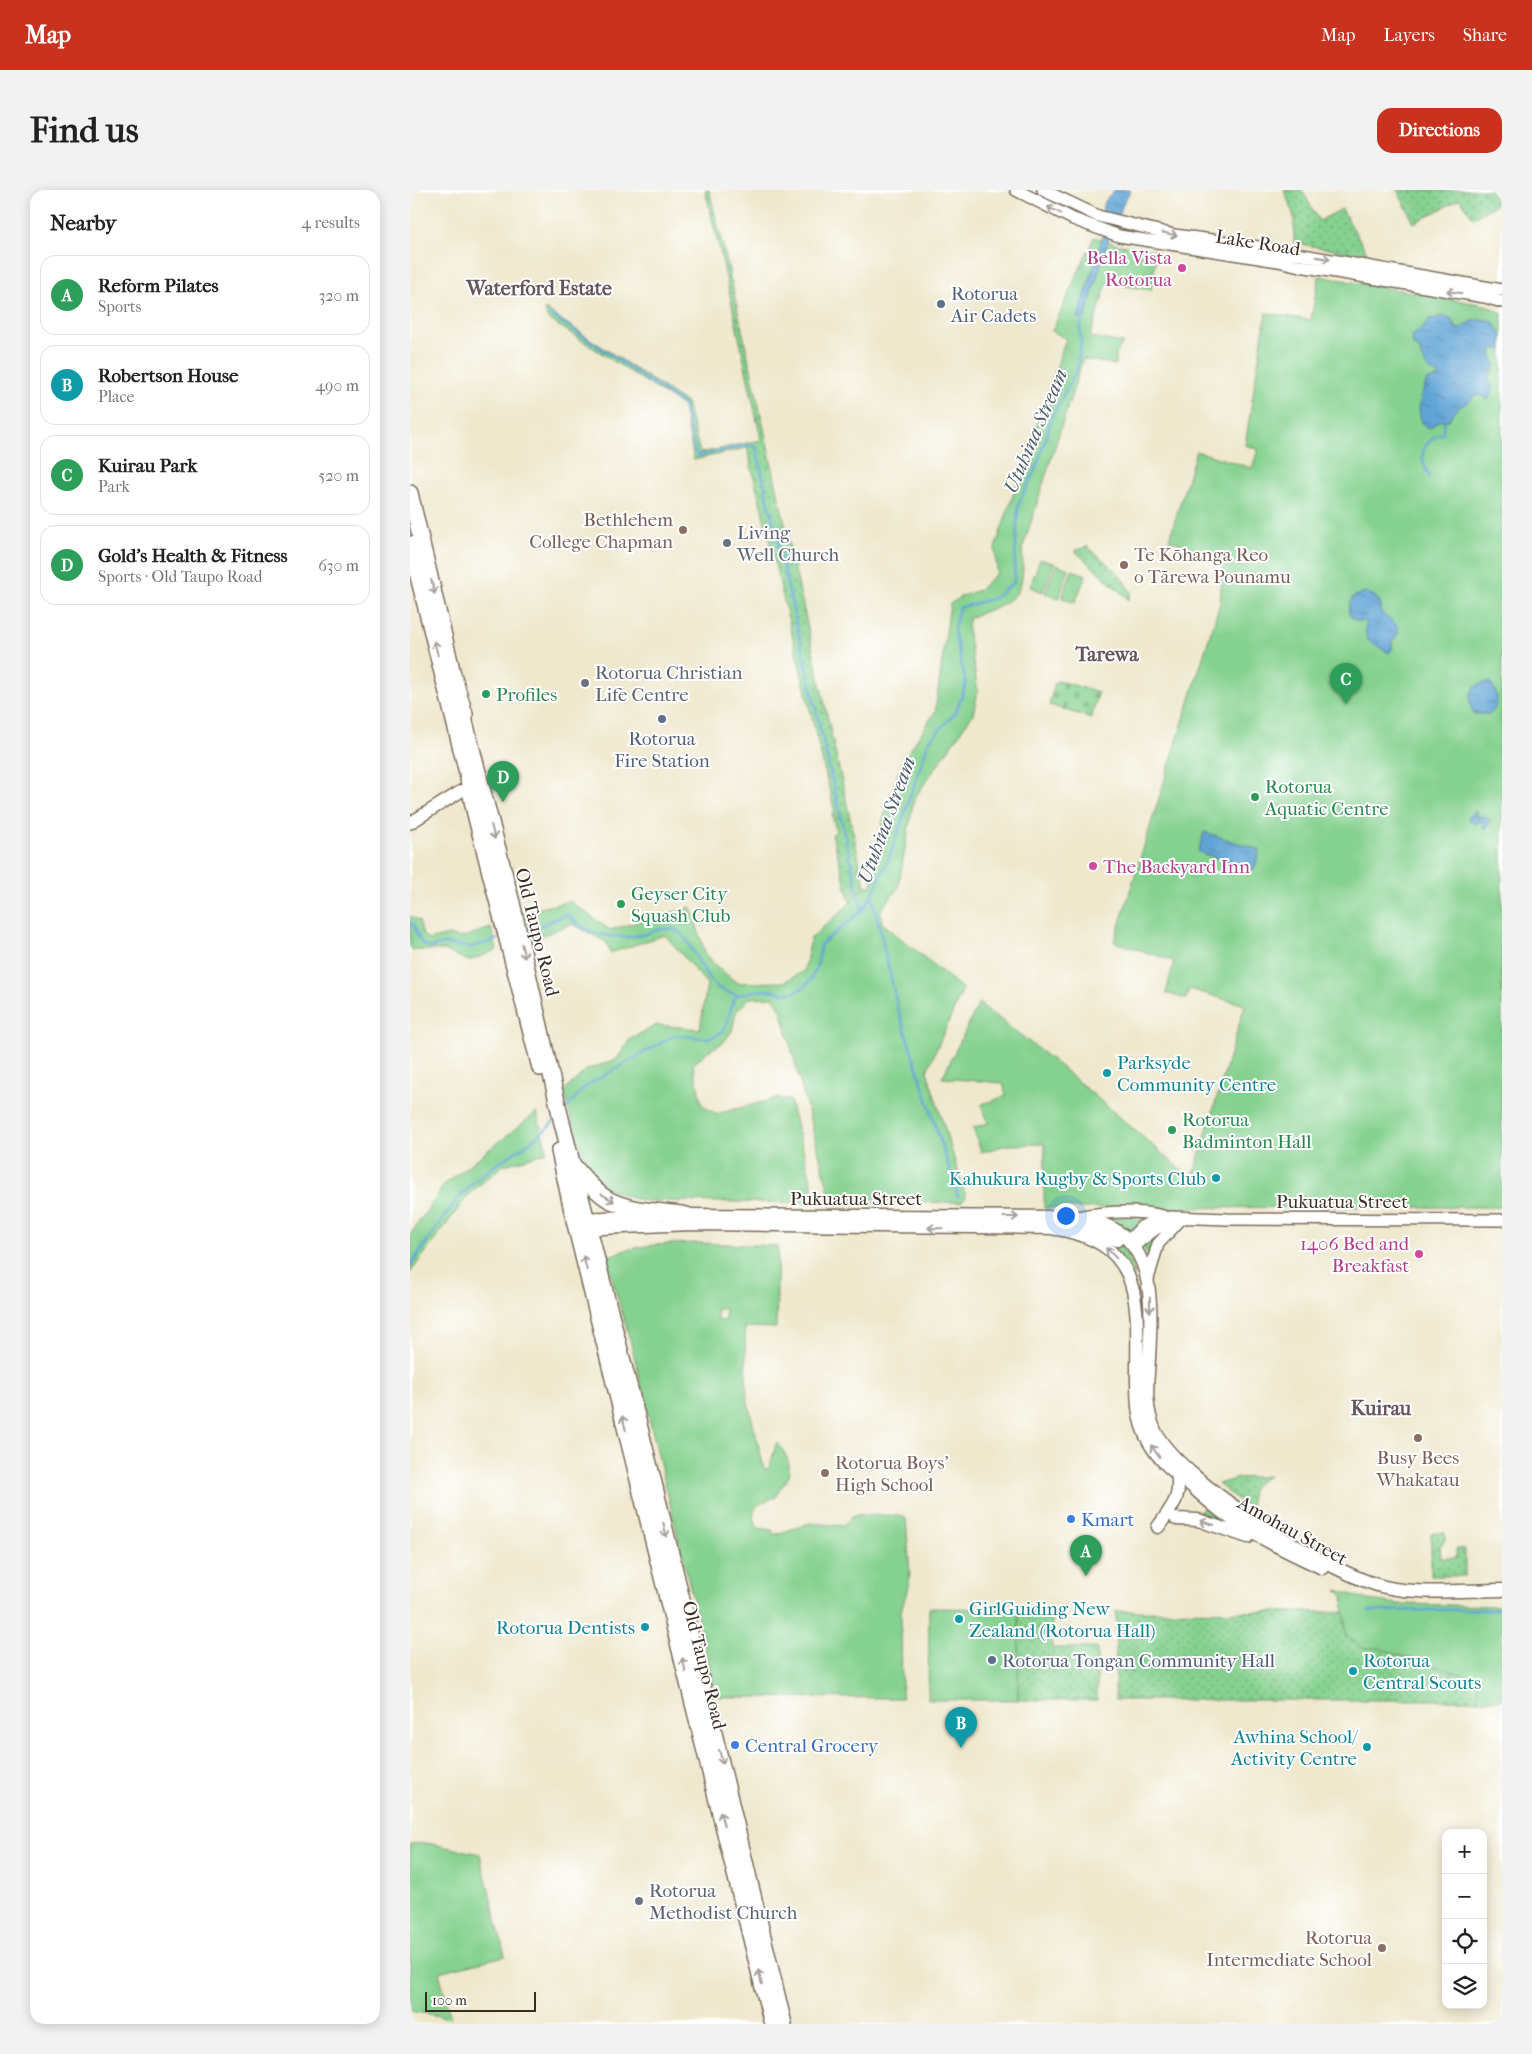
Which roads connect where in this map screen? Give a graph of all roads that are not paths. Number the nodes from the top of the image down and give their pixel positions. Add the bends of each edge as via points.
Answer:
1 (1016, 190) edge
2 (1043, 190) edge
3 (1502, 290) edge
4 (1502, 302) edge
5 (410, 493) edge
6 (410, 544) edge
7 (475, 786) junction
8 (410, 823) edge
9 (558, 1127) junction
10 (572, 1164) junction
11 (687, 1215) junction
12 (1076, 1218) junction
13 (1176, 1218) junction
14 (1502, 1220) edge
15 (582, 1224) junction
16 (1051, 1228) junction
17 (1131, 1243) junction
18 (1148, 1279) junction
19 (1135, 1294) junction
20 (598, 1315) junction
21 (628, 1380) junction
22 (641, 1433) junction
23 (636, 1471) junction
24 (1177, 1474) junction
25 (653, 1479) junction
26 (647, 1516) junction
27 (1176, 1519) dead end
28 (1158, 1527) dead end
29 (1270, 1543) junction
30 (1502, 1590) edge
31 (1502, 1598) edge
32 (739, 1862) junction
33 (772, 2024) edge
34 (784, 2024) edge

4 -> 1 main road, Lake Road via 1119,236 1093,228
2 -> 3 main road, Lake Road via 1098,216 1174,235
5 -> 7 highway, Old Taupo Road
7 -> 6 highway, Old Taupo Road
7 - 8 main road
7 - 9 highway, Old Taupo Road
9 - 10 highway, Old Taupo Road
9 - 15 highway, Old Taupo Road
10 -> 11 highway via 599,1193 613,1201
10 - 15 highway, Old Taupo Road
11 -> 12 main road, Pukuatua Street
11 - 15 main road, Pukuatua Street
12 - 13 main road via 1103,1213
12 - 17 main road, Pukuatua Street via 1104,1223
13 - 14 main road, Pukuatua Street
13 - 17 main road, Pukuatua Street via 1139,1242
13 - 18 main road via 1158,1244
16 -> 15 main road, Pukuatua Street
20 -> 15 highway, Old Taupo Road
15 - 21 highway, Old Taupo Road
16 - 17 main road via 1089,1229
19 -> 16 main road, Amohau Street via 1125,1270 1105,1246 1083,1235
17 - 18 main road, Amohau Street via 1140,1256
17 - 19 main road via 1137,1277
18 -> 30 main road, Amohau Street via 1149,1412 1163,1444 1199,1479 1264,1527 1374,1584 1411,1590
24 -> 19 main road, Amohau Street via 1155,1452 1144,1433 1138,1412
20 - 21 highway, Old Taupo Road via 608,1322 618,1360
23 -> 20 highway, Old Taupo Road
21 - 22 highway, Old Taupo Road
22 - 23 highway via 639,1444 643,1466
22 - 25 highway, Old Taupo Road
23 - 26 highway, Old Taupo Road
24 - 28 main road via 1180,1491
24 - 29 main road, Amohau Street via 1230,1518
25 - 26 highway via 647,1484 652,1508
25 -> 32 highway, Old Taupo Road
32 -> 26 highway, Old Taupo Road
29 -> 27 main road via 1198,1520
29 - 31 main road, Amohau Street via 1353,1584 1384,1595
33 -> 32 highway, Old Taupo Road
32 - 34 highway, Old Taupo Road

